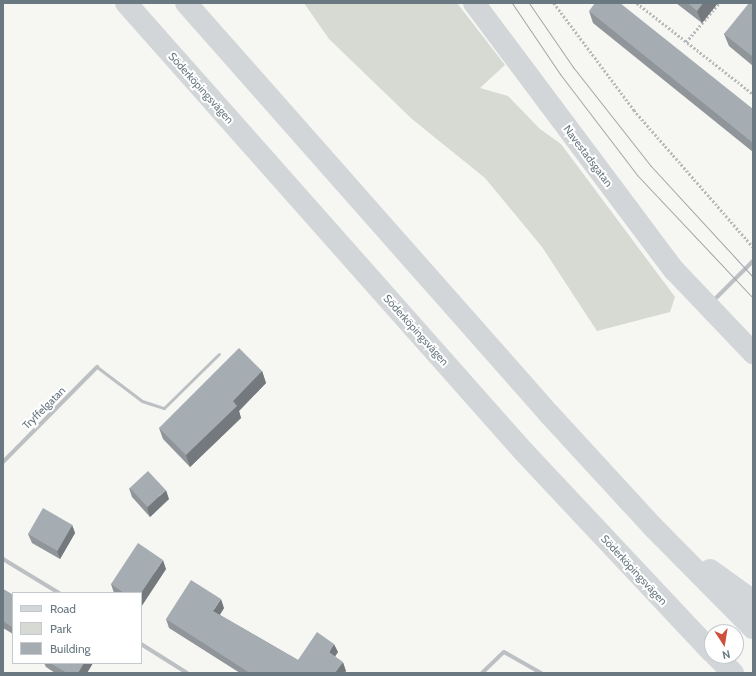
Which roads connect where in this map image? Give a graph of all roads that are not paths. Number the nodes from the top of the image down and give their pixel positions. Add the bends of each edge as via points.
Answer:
1 (126, 3) edge
2 (186, 3) edge
3 (474, 3) edge
4 (753, 261) edge
5 (707, 306) junction
6 (753, 353) edge
7 (219, 354) dead end
8 (97, 367) joint
9 (3, 462) edge
10 (653, 527) junction
11 (3, 560) edge
12 (57, 592) edge
13 (753, 601) edge
14 (753, 628) edge
15 (704, 643) edge
16 (142, 645) edge
17 (724, 664) edge
18 (187, 673) edge
19 (482, 673) edge
20 (541, 673) edge
21 (733, 673) edge

1 - 15 main road, Söderköpingsvägen via 524,452
2 - 10 main road
3 - 5 main road, Navestadsgatan via 670,264
4 - 5 street
5 - 6 main road, Navestadsgatan
7 - 8 lane via 164,408 142,401
8 - 9 street, Tryffelgatan
10 - 13 main road
10 - 14 main road
11 - 12 street
16 - 18 street
17 - 21 main road
19 - 20 street via 504,652

